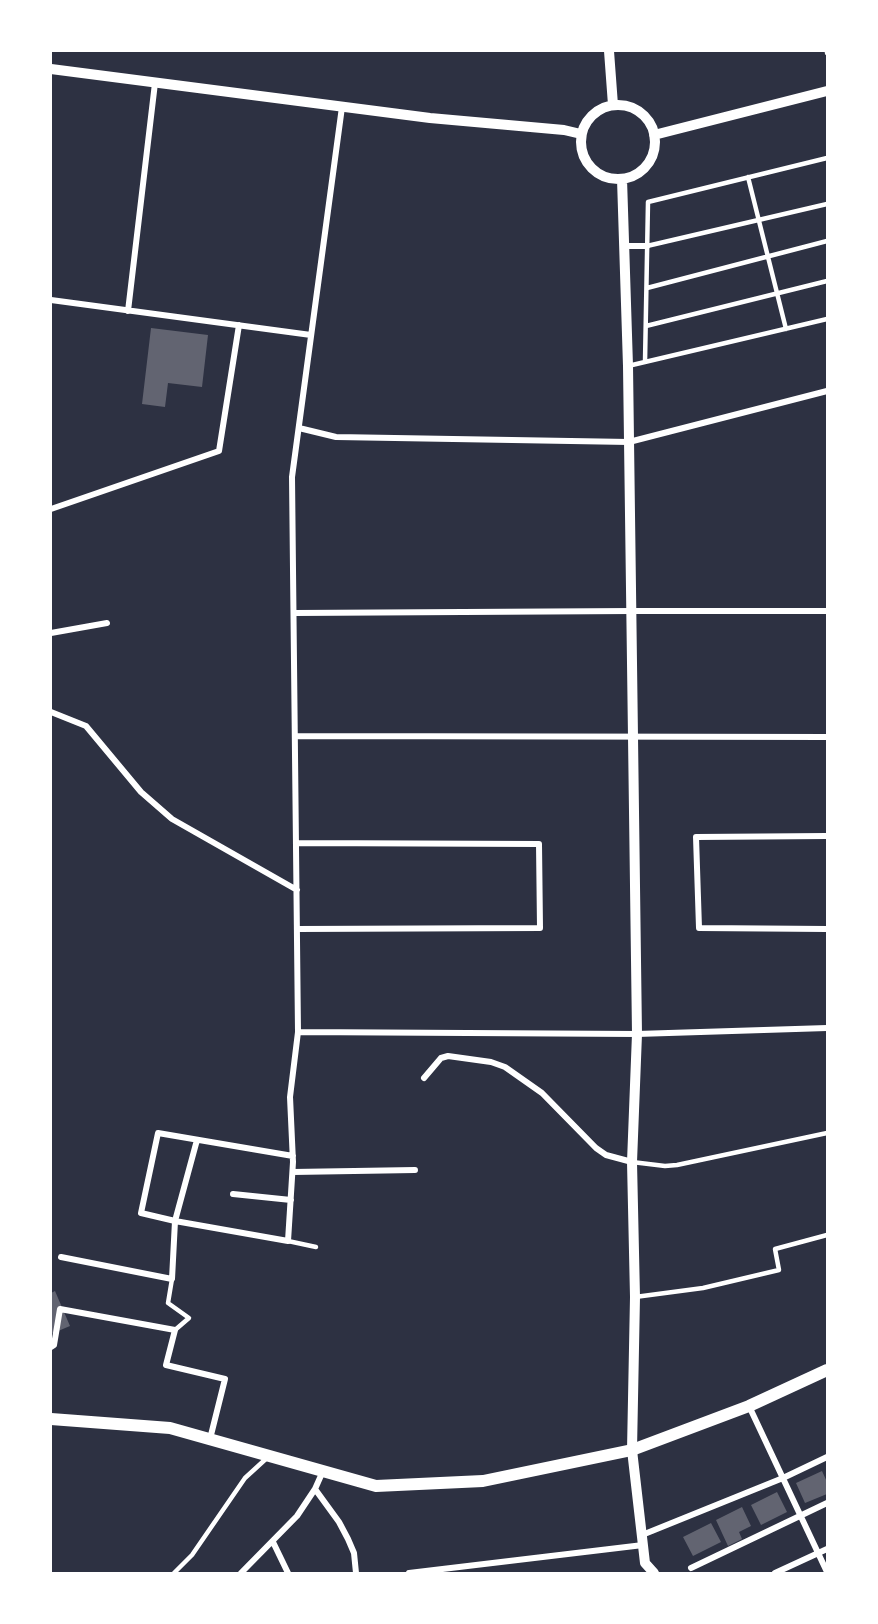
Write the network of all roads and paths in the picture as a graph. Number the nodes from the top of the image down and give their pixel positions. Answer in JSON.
{"nodes":[{"id":1,"x":609,"y":51,"type":"edge"},
{"id":2,"x":51,"y":69,"type":"edge"},
{"id":3,"x":155,"y":83,"type":"junction"},
{"id":4,"x":827,"y":91,"type":"edge"},
{"id":5,"x":613,"y":105,"type":"junction"},
{"id":6,"x":342,"y":107,"type":"junction"},
{"id":7,"x":581,"y":134,"type":"junction"},
{"id":8,"x":654,"y":135,"type":"junction"},
{"id":9,"x":827,"y":158,"type":"edge"},
{"id":10,"x":748,"y":177,"type":"junction"},
{"id":11,"x":622,"y":179,"type":"junction"},
{"id":12,"x":827,"y":204,"type":"edge"},
{"id":13,"x":758,"y":220,"type":"junction"},
{"id":14,"x":827,"y":241,"type":"edge"},
{"id":15,"x":625,"y":246,"type":"junction"},
{"id":16,"x":647,"y":246,"type":"junction"},
{"id":17,"x":768,"y":256,"type":"junction"},
{"id":18,"x":827,"y":281,"type":"edge"},
{"id":19,"x":646,"y":288,"type":"junction"},
{"id":20,"x":777,"y":293,"type":"junction"},
{"id":21,"x":51,"y":300,"type":"edge"},
{"id":22,"x":128,"y":310,"type":"junction"},
{"id":23,"x":827,"y":319,"type":"edge"},
{"id":24,"x":239,"y":325,"type":"junction"},
{"id":25,"x":646,"y":326,"type":"junction"},
{"id":26,"x":786,"y":329,"type":"junction"},
{"id":27,"x":311,"y":335,"type":"junction"},
{"id":28,"x":645,"y":362,"type":"junction"},
{"id":29,"x":628,"y":366,"type":"junction"},
{"id":30,"x":827,"y":391,"type":"edge"},
{"id":31,"x":299,"y":428,"type":"junction"},
{"id":32,"x":629,"y":442,"type":"junction"},
{"id":33,"x":51,"y":509,"type":"edge"},
{"id":34,"x":632,"y":610,"type":"junction"},
{"id":35,"x":827,"y":611,"type":"edge"},
{"id":36,"x":294,"y":613,"type":"junction"},
{"id":37,"x":107,"y":623,"type":"dead end"},
{"id":38,"x":51,"y":633,"type":"edge"},
{"id":39,"x":51,"y":712,"type":"edge"},
{"id":40,"x":295,"y":736,"type":"junction"},
{"id":41,"x":827,"y":737,"type":"edge"},
{"id":42,"x":633,"y":738,"type":"junction"},
{"id":43,"x":827,"y":836,"type":"edge"},
{"id":44,"x":296,"y":843,"type":"junction"},
{"id":45,"x":297,"y":890,"type":"junction"},
{"id":46,"x":297,"y":929,"type":"junction"},
{"id":47,"x":827,"y":929,"type":"edge"},
{"id":48,"x":827,"y":1028,"type":"edge"},
{"id":49,"x":298,"y":1032,"type":"junction"},
{"id":50,"x":637,"y":1034,"type":"junction"},
{"id":51,"x":424,"y":1078,"type":"dead end"},
{"id":52,"x":827,"y":1133,"type":"edge"},
{"id":53,"x":197,"y":1140,"type":"junction"},
{"id":54,"x":293,"y":1156,"type":"junction"},
{"id":55,"x":632,"y":1162,"type":"junction"},
{"id":56,"x":415,"y":1170,"type":"dead end"},
{"id":57,"x":293,"y":1172,"type":"junction"},
{"id":58,"x":233,"y":1194,"type":"dead end"},
{"id":59,"x":291,"y":1200,"type":"junction"},
{"id":60,"x":175,"y":1221,"type":"junction"},
{"id":61,"x":827,"y":1235,"type":"edge"},
{"id":62,"x":288,"y":1241,"type":"junction"},
{"id":63,"x":316,"y":1247,"type":"dead end"},
{"id":64,"x":61,"y":1257,"type":"dead end"},
{"id":65,"x":172,"y":1279,"type":"junction"},
{"id":66,"x":635,"y":1298,"type":"junction"},
{"id":67,"x":175,"y":1330,"type":"junction"},
{"id":68,"x":51,"y":1347,"type":"edge"},
{"id":69,"x":827,"y":1370,"type":"edge"},
{"id":70,"x":749,"y":1406,"type":"junction"},
{"id":71,"x":51,"y":1419,"type":"edge"},
{"id":72,"x":210,"y":1440,"type":"junction"},
{"id":73,"x":632,"y":1450,"type":"junction"},
{"id":74,"x":269,"y":1456,"type":"junction"},
{"id":75,"x":827,"y":1457,"type":"edge"},
{"id":76,"x":323,"y":1471,"type":"junction"},
{"id":77,"x":783,"y":1478,"type":"junction"},
{"id":78,"x":315,"y":1489,"type":"junction"},
{"id":79,"x":827,"y":1503,"type":"edge"},
{"id":80,"x":800,"y":1515,"type":"junction"},
{"id":81,"x":642,"y":1540,"type":"junction"},
{"id":82,"x":273,"y":1542,"type":"junction"},
{"id":83,"x":827,"y":1549,"type":"edge"},
{"id":84,"x":818,"y":1553,"type":"junction"},
{"id":85,"x":644,"y":1568,"type":"edge"},
{"id":86,"x":691,"y":1568,"type":"dead end"},
{"id":87,"x":827,"y":1572,"type":"edge"},
{"id":88,"x":174,"y":1573,"type":"edge"},
{"id":89,"x":241,"y":1573,"type":"edge"},
{"id":90,"x":288,"y":1573,"type":"edge"},
{"id":91,"x":356,"y":1573,"type":"edge"},
{"id":92,"x":409,"y":1573,"type":"edge"},
{"id":93,"x":654,"y":1573,"type":"edge"},
{"id":94,"x":775,"y":1573,"type":"edge"}],
"edges":[{"from":1,"to":5,"type":"street"},
{"from":2,"to":3,"type":"street"},
{"from":3,"to":6,"type":"street"},
{"from":3,"to":22,"type":"street"},
{"from":4,"to":8,"type":"street"},
{"from":5,"to":7,"type":"street"},
{"from":5,"to":8,"type":"street"},
{"from":6,"to":7,"type":"street"},
{"from":6,"to":27,"type":"street"},
{"from":7,"to":11,"type":"street"},
{"from":8,"to":11,"type":"street"},
{"from":9,"to":10,"type":"lane"},
{"from":10,"to":13,"type":"lane"},
{"from":10,"to":16,"type":"lane"},
{"from":11,"to":15,"type":"street"},
{"from":12,"to":13,"type":"lane"},
{"from":13,"to":16,"type":"lane"},
{"from":13,"to":17,"type":"lane"},
{"from":14,"to":17,"type":"lane"},
{"from":15,"to":16,"type":"street"},
{"from":15,"to":29,"type":"street"},
{"from":16,"to":19,"type":"lane"},
{"from":17,"to":19,"type":"lane"},
{"from":17,"to":20,"type":"lane"},
{"from":18,"to":20,"type":"lane"},
{"from":19,"to":25,"type":"lane"},
{"from":20,"to":25,"type":"lane"},
{"from":20,"to":26,"type":"lane"},
{"from":21,"to":22,"type":"street"},
{"from":22,"to":24,"type":"street"},
{"from":23,"to":26,"type":"lane"},
{"from":24,"to":27,"type":"street"},
{"from":24,"to":33,"type":"street"},
{"from":25,"to":28,"type":"lane"},
{"from":26,"to":28,"type":"lane"},
{"from":27,"to":31,"type":"street"},
{"from":28,"to":29,"type":"lane"},
{"from":29,"to":32,"type":"street"},
{"from":30,"to":32,"type":"street"},
{"from":31,"to":32,"type":"street"},
{"from":31,"to":36,"type":"street"},
{"from":32,"to":34,"type":"street"},
{"from":34,"to":35,"type":"street"},
{"from":34,"to":36,"type":"street"},
{"from":34,"to":42,"type":"street"},
{"from":36,"to":40,"type":"street"},
{"from":37,"to":38,"type":"street"},
{"from":39,"to":45,"type":"street"},
{"from":40,"to":42,"type":"street"},
{"from":40,"to":44,"type":"street"},
{"from":41,"to":42,"type":"street"},
{"from":42,"to":50,"type":"street"},
{"from":43,"to":47,"type":"street"},
{"from":44,"to":45,"type":"street"},
{"from":44,"to":46,"type":"street"},
{"from":45,"to":46,"type":"street"},
{"from":46,"to":49,"type":"street"},
{"from":48,"to":50,"type":"street"},
{"from":49,"to":50,"type":"street"},
{"from":49,"to":54,"type":"street"},
{"from":50,"to":55,"type":"street"},
{"from":51,"to":55,"type":"street"},
{"from":52,"to":55,"type":"lane"},
{"from":53,"to":54,"type":"street"},
{"from":53,"to":60,"type":"street"},
{"from":53,"to":60,"type":"street"},
{"from":54,"to":57,"type":"street"},
{"from":55,"to":66,"type":"street"},
{"from":56,"to":57,"type":"street"},
{"from":57,"to":59,"type":"street"},
{"from":58,"to":59,"type":"street"},
{"from":59,"to":62,"type":"street"},
{"from":60,"to":62,"type":"street"},
{"from":60,"to":65,"type":"street"},
{"from":61,"to":66,"type":"lane"},
{"from":62,"to":63,"type":"lane"},
{"from":64,"to":65,"type":"street"},
{"from":65,"to":67,"type":"lane"},
{"from":66,"to":73,"type":"street"},
{"from":67,"to":68,"type":"street"},
{"from":67,"to":72,"type":"street"},
{"from":69,"to":70,"type":"main road"},
{"from":70,"to":73,"type":"main road"},
{"from":70,"to":77,"type":"street"},
{"from":71,"to":72,"type":"main road"},
{"from":72,"to":74,"type":"main road"},
{"from":73,"to":76,"type":"main road"},
{"from":73,"to":81,"type":"street"},
{"from":74,"to":76,"type":"main road"},
{"from":74,"to":88,"type":"lane"},
{"from":75,"to":77,"type":"street"},
{"from":76,"to":78,"type":"street"},
{"from":77,"to":80,"type":"street"},
{"from":77,"to":81,"type":"street"},
{"from":78,"to":82,"type":"street"},
{"from":78,"to":91,"type":"street"},
{"from":79,"to":80,"type":"street"},
{"from":80,"to":84,"type":"street"},
{"from":80,"to":86,"type":"street"},
{"from":81,"to":85,"type":"street"},
{"from":81,"to":92,"type":"street"},
{"from":82,"to":89,"type":"street"},
{"from":82,"to":90,"type":"street"},
{"from":83,"to":84,"type":"street"},
{"from":84,"to":87,"type":"street"},
{"from":84,"to":94,"type":"street"},
{"from":85,"to":93,"type":"street"}]}
